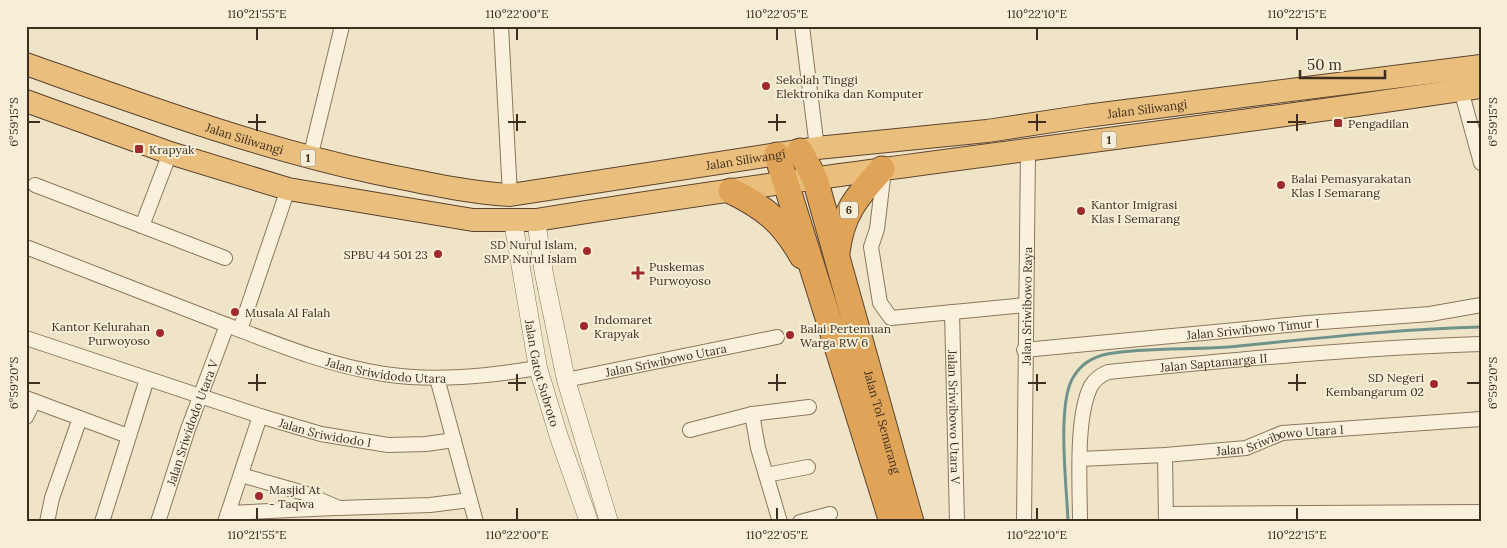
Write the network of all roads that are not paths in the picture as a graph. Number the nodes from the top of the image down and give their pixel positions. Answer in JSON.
{"nodes":[{"id":1,"x":342,"y":26,"type":"edge"},
{"id":2,"x":502,"y":26,"type":"edge"},
{"id":3,"x":802,"y":26,"type":"edge"},
{"id":4,"x":26,"y":64,"type":"edge"},
{"id":5,"x":1481,"y":66,"type":"edge"},
{"id":6,"x":1471,"y":89,"type":"edge"},
{"id":7,"x":26,"y":101,"type":"edge"},
{"id":8,"x":1469,"y":116,"type":"junction"},
{"id":9,"x":1481,"y":136,"type":"edge"},
{"id":10,"x":1028,"y":150,"type":"junction"},
{"id":11,"x":798,"y":151,"type":"junction"},
{"id":12,"x":170,"y":153,"type":"junction"},
{"id":13,"x":310,"y":158,"type":"junction"},
{"id":14,"x":1481,"y":163,"type":"edge"},
{"id":15,"x":883,"y":169,"type":"junction"},
{"id":16,"x":815,"y":179,"type":"junction"},
{"id":17,"x":786,"y":183,"type":"junction"},
{"id":18,"x":35,"y":185,"type":"dead end"},
{"id":19,"x":288,"y":189,"type":"junction"},
{"id":20,"x":731,"y":191,"type":"junction"},
{"id":21,"x":533,"y":192,"type":"junction"},
{"id":22,"x":510,"y":195,"type":"junction"},
{"id":23,"x":536,"y":220,"type":"junction"},
{"id":24,"x":513,"y":221,"type":"junction"},
{"id":25,"x":142,"y":226,"type":"junction"},
{"id":26,"x":26,"y":247,"type":"edge"},
{"id":27,"x":225,"y":258,"type":"dead end"},
{"id":28,"x":837,"y":260,"type":"junction"},
{"id":29,"x":820,"y":288,"type":"junction"},
{"id":30,"x":1025,"y":305,"type":"junction"},
{"id":31,"x":1481,"y":305,"type":"edge"},
{"id":32,"x":952,"y":312,"type":"junction"},
{"id":33,"x":234,"y":328,"type":"junction"},
{"id":34,"x":26,"y":338,"type":"edge"},
{"id":35,"x":772,"y":338,"type":"dead end"},
{"id":36,"x":1481,"y":344,"type":"edge"},
{"id":37,"x":1024,"y":350,"type":"junction"},
{"id":38,"x":538,"y":368,"type":"junction"},
{"id":39,"x":437,"y":378,"type":"junction"},
{"id":40,"x":147,"y":379,"type":"junction"},
{"id":41,"x":566,"y":380,"type":"junction"},
{"id":42,"x":200,"y":396,"type":"junction"},
{"id":43,"x":30,"y":400,"type":"edge"},
{"id":44,"x":809,"y":407,"type":"dead end"},
{"id":45,"x":752,"y":414,"type":"junction"},
{"id":46,"x":260,"y":416,"type":"junction"},
{"id":47,"x":26,"y":417,"type":"edge"},
{"id":48,"x":80,"y":418,"type":"junction"},
{"id":49,"x":1481,"y":418,"type":"edge"},
{"id":50,"x":690,"y":430,"type":"dead end"},
{"id":51,"x":128,"y":436,"type":"junction"},
{"id":52,"x":454,"y":440,"type":"junction"},
{"id":53,"x":1165,"y":455,"type":"junction"},
{"id":54,"x":1080,"y":459,"type":"junction"},
{"id":55,"x":808,"y":467,"type":"dead end"},
{"id":56,"x":241,"y":475,"type":"junction"},
{"id":57,"x":766,"y":475,"type":"junction"},
{"id":58,"x":470,"y":500,"type":"junction"},
{"id":59,"x":339,"y":508,"type":"junction"},
{"id":60,"x":1481,"y":512,"type":"edge"},
{"id":61,"x":830,"y":514,"type":"dead end"},
{"id":62,"x":227,"y":517,"type":"edge"},
{"id":63,"x":1166,"y":518,"type":"edge"},
{"id":64,"x":47,"y":522,"type":"edge"},
{"id":65,"x":102,"y":522,"type":"edge"},
{"id":66,"x":158,"y":522,"type":"edge"},
{"id":67,"x":476,"y":522,"type":"edge"},
{"id":68,"x":589,"y":522,"type":"edge"},
{"id":69,"x":609,"y":522,"type":"edge"},
{"id":70,"x":780,"y":522,"type":"edge"},
{"id":71,"x":800,"y":522,"type":"edge"},
{"id":72,"x":892,"y":522,"type":"edge"},
{"id":73,"x":911,"y":522,"type":"edge"},
{"id":74,"x":957,"y":522,"type":"edge"},
{"id":75,"x":1024,"y":522,"type":"edge"},
{"id":76,"x":1080,"y":522,"type":"edge"}],
"edges":[{"from":1,"to":13,"type":"street"},
{"from":2,"to":22,"type":"street"},
{"from":3,"to":11,"type":"street"},
{"from":4,"to":13,"type":"highway","name":"Jalan Siliwangi","number":"1"},
{"from":5,"to":11,"type":"highway","name":"Jalan Siliwangi","number":"1"},
{"from":6,"to":8,"type":"street"},
{"from":6,"to":10,"type":"highway","name":"Jalan Siliwangi","number":"1"},
{"from":7,"to":12,"type":"highway","name":"Jalan Siliwangi","number":"1"},
{"from":8,"to":9,"type":"street"},
{"from":8,"to":14,"type":"street"},
{"from":10,"to":15,"type":"highway","name":"Jalan Siliwangi","number":"1"},
{"from":10,"to":30,"type":"street","name":"Jalan Sriwibowo Raya"},
{"from":11,"to":16,"type":"highway","name":"Jalan Tol Semarang","number":"6"},
{"from":11,"to":17,"type":"highway","name":"Jalan Tol Semarang"},
{"from":11,"to":21,"type":"highway","name":"Jalan Siliwangi","number":"1"},
{"from":12,"to":19,"type":"highway","name":"Jalan Siliwangi","number":"1"},
{"from":12,"to":25,"type":"street"},
{"from":13,"to":22,"type":"highway","name":"Jalan Siliwangi","number":"1"},
{"from":15,"to":16,"type":"highway","name":"Jalan Siliwangi","number":"1"},
{"from":15,"to":28,"type":"highway","number":"6"},
{"from":15,"to":32,"type":"street"},
{"from":16,"to":17,"type":"highway","name":"Jalan Siliwangi","number":"1"},
{"from":16,"to":28,"type":"highway","name":"Jalan Tol Semarang","number":"6"},
{"from":17,"to":20,"type":"highway","name":"Jalan Siliwangi","number":"1"},
{"from":17,"to":29,"type":"highway","name":"Jalan Tol Semarang"},
{"from":18,"to":25,"type":"street"},
{"from":19,"to":24,"type":"highway","name":"Jalan Siliwangi","number":"1"},
{"from":19,"to":33,"type":"street"},
{"from":20,"to":23,"type":"highway","name":"Jalan Siliwangi","number":"1"},
{"from":20,"to":29,"type":"highway"},
{"from":21,"to":22,"type":"highway","name":"Jalan Siliwangi","number":"1"},
{"from":21,"to":23,"type":"highway"},
{"from":22,"to":24,"type":"highway"},
{"from":23,"to":24,"type":"highway","name":"Jalan Siliwangi","number":"1"},
{"from":23,"to":41,"type":"street","name":"Jalan Gatot Subroto"},
{"from":24,"to":38,"type":"street","name":"Jalan Gatot Subroto"},
{"from":25,"to":27,"type":"street"},
{"from":26,"to":33,"type":"street","name":"Jalan Sriwidodo Utara"},
{"from":28,"to":73,"type":"highway","name":"Jalan Tol Semarang","number":"6"},
{"from":29,"to":72,"type":"highway","name":"Jalan Tol Semarang"},
{"from":30,"to":32,"type":"street"},
{"from":30,"to":37,"type":"street","name":"Jalan Sriwibowo Raya"},
{"from":31,"to":37,"type":"street","name":"Jalan Sriwibowo Timur I"},
{"from":32,"to":74,"type":"street","name":"Jalan Sriwibowo Utara V"},
{"from":33,"to":39,"type":"street","name":"Jalan Sriwidodo Utara"},
{"from":33,"to":42,"type":"street","name":"Jalan Sriwidodo Utara V"},
{"from":34,"to":40,"type":"street","name":"Jalan Sriwidodo I"},
{"from":35,"to":41,"type":"street","name":"Jalan Sriwibowo Utara"},
{"from":36,"to":54,"type":"street","name":"Jalan Saptamarga II"},
{"from":37,"to":75,"type":"street","name":"Jalan Sriwibowo Raya"},
{"from":38,"to":39,"type":"street","name":"Jalan Sriwidodo Utara"},
{"from":38,"to":68,"type":"street","name":"Jalan Gatot Subroto"},
{"from":39,"to":52,"type":"street"},
{"from":40,"to":42,"type":"street","name":"Jalan Sriwidodo I"},
{"from":40,"to":51,"type":"street"},
{"from":41,"to":69,"type":"street","name":"Jalan Gatot Subroto"},
{"from":42,"to":46,"type":"street","name":"Jalan Sriwidodo I"},
{"from":42,"to":66,"type":"street","name":"Jalan Sriwidodo Utara V"},
{"from":43,"to":47,"type":"street"},
{"from":43,"to":48,"type":"street"},
{"from":44,"to":45,"type":"street"},
{"from":45,"to":50,"type":"street"},
{"from":45,"to":57,"type":"street"},
{"from":46,"to":52,"type":"street","name":"Jalan Sriwidodo I"},
{"from":46,"to":56,"type":"street"},
{"from":48,"to":51,"type":"street"},
{"from":48,"to":64,"type":"street"},
{"from":49,"to":53,"type":"street","name":"Jalan Sriwibowo Utara I"},
{"from":51,"to":65,"type":"street"},
{"from":52,"to":58,"type":"street"},
{"from":53,"to":54,"type":"street","name":"Jalan Sriwibowo Utara I"},
{"from":53,"to":63,"type":"street"},
{"from":54,"to":76,"type":"street","name":"Jalan Saptamarga II"},
{"from":55,"to":57,"type":"street"},
{"from":56,"to":59,"type":"street"},
{"from":56,"to":62,"type":"street"},
{"from":57,"to":70,"type":"street"},
{"from":58,"to":59,"type":"street"},
{"from":58,"to":67,"type":"street"},
{"from":59,"to":62,"type":"street"},
{"from":60,"to":63,"type":"street"},
{"from":61,"to":71,"type":"street"}]}
